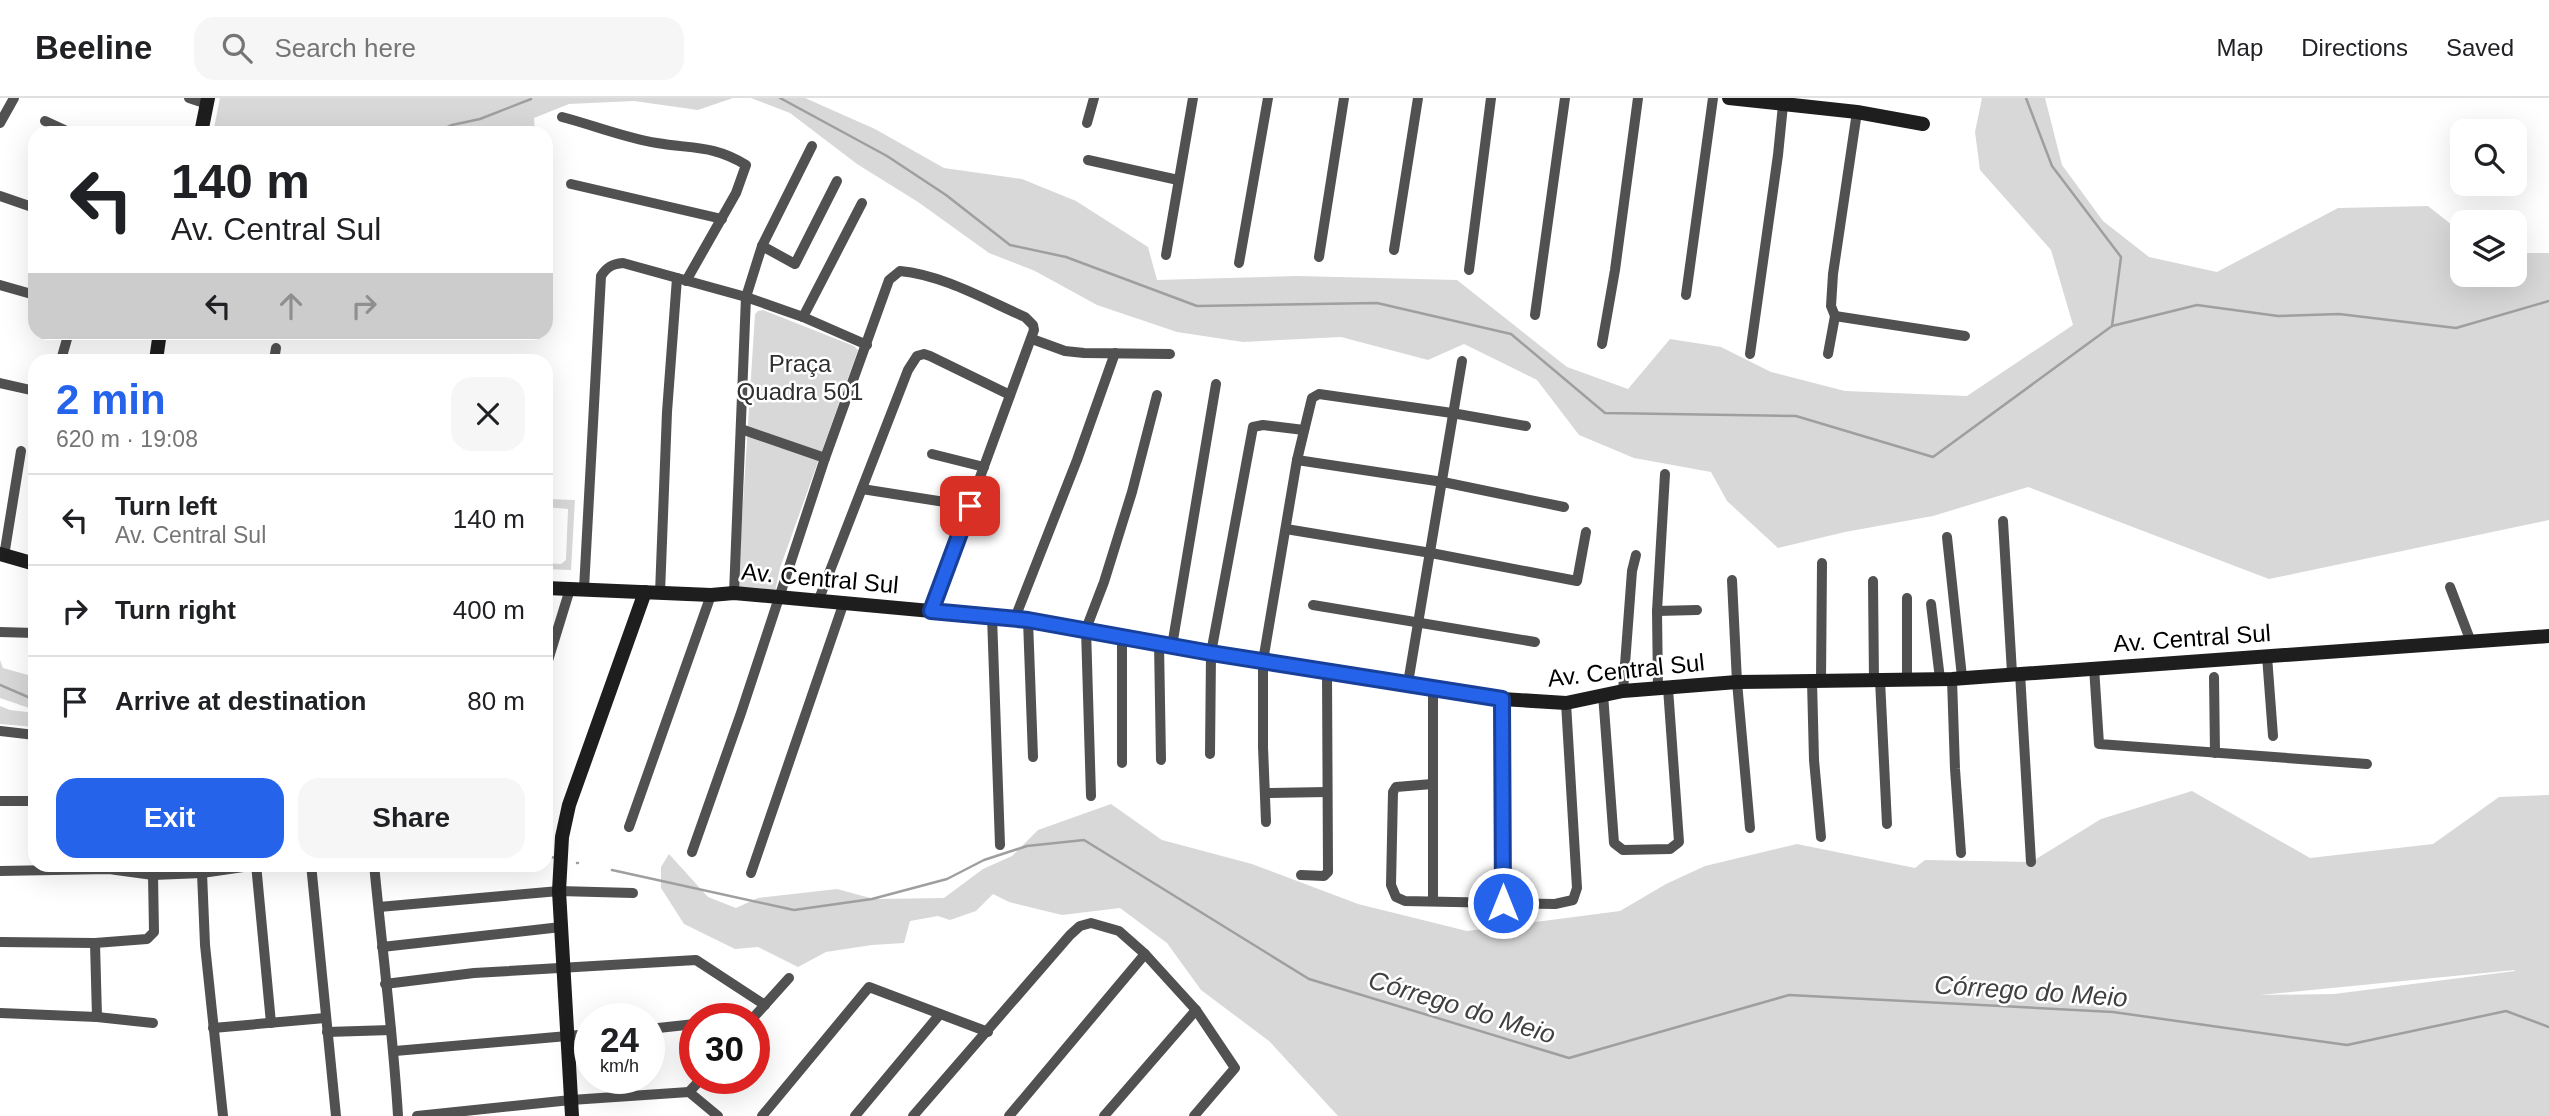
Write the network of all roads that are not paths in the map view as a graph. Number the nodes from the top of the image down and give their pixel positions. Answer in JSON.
{"nodes":[{"id":1,"x":14,"y":98,"type":"edge"},
{"id":2,"x":189,"y":98,"type":"edge"},
{"id":3,"x":1094,"y":98,"type":"edge"},
{"id":4,"x":1193,"y":98,"type":"edge"},
{"id":5,"x":1268,"y":98,"type":"edge"},
{"id":6,"x":1344,"y":98,"type":"edge"},
{"id":7,"x":1418,"y":98,"type":"edge"},
{"id":8,"x":1490,"y":98,"type":"edge"},
{"id":9,"x":1565,"y":98,"type":"edge"},
{"id":10,"x":1638,"y":98,"type":"edge"},
{"id":11,"x":1713,"y":98,"type":"edge"},
{"id":12,"x":1729,"y":98,"type":"edge"},
{"id":13,"x":1767,"y":100,"type":"edge"},
{"id":14,"x":208,"y":101,"type":"edge"},
{"id":15,"x":1840,"y":104,"type":"edge"},
{"id":16,"x":1783,"y":105,"type":"junction"},
{"id":17,"x":1857,"y":112,"type":"junction"},
{"id":18,"x":562,"y":117,"type":"dead end"},
{"id":19,"x":45,"y":121,"type":"dead end"},
{"id":20,"x":0,"y":122,"type":"edge"},
{"id":21,"x":1087,"y":123,"type":"dead end"},
{"id":22,"x":1923,"y":124,"type":"dead end"},
{"id":23,"x":56,"y":126,"type":"edge"},
{"id":24,"x":203,"y":126,"type":"edge"},
{"id":25,"x":812,"y":146,"type":"dead end"},
{"id":26,"x":1088,"y":160,"type":"dead end"},
{"id":27,"x":1178,"y":180,"type":"junction"},
{"id":28,"x":836,"y":181,"type":"dead end"},
{"id":29,"x":571,"y":184,"type":"dead end"},
{"id":30,"x":0,"y":196,"type":"edge"},
{"id":31,"x":862,"y":203,"type":"dead end"},
{"id":32,"x":28,"y":206,"type":"edge"},
{"id":33,"x":722,"y":219,"type":"junction"},
{"id":34,"x":762,"y":246,"type":"junction"},
{"id":35,"x":1394,"y":250,"type":"dead end"},
{"id":36,"x":1166,"y":255,"type":"dead end"},
{"id":37,"x":1319,"y":257,"type":"dead end"},
{"id":38,"x":1239,"y":263,"type":"dead end"},
{"id":39,"x":1469,"y":270,"type":"dead end"},
{"id":40,"x":681,"y":279,"type":"junction"},
{"id":41,"x":0,"y":285,"type":"edge"},
{"id":42,"x":28,"y":293,"type":"edge"},
{"id":43,"x":1686,"y":295,"type":"dead end"},
{"id":44,"x":746,"y":297,"type":"junction"},
{"id":45,"x":1535,"y":315,"type":"dead end"},
{"id":46,"x":1835,"y":316,"type":"junction"},
{"id":47,"x":803,"y":317,"type":"junction"},
{"id":48,"x":1965,"y":336,"type":"dead end"},
{"id":49,"x":1032,"y":339,"type":"junction"},
{"id":50,"x":1602,"y":344,"type":"dead end"},
{"id":51,"x":867,"y":345,"type":"junction"},
{"id":52,"x":276,"y":348,"type":"dead end"},
{"id":53,"x":275,"y":354,"type":"edge"},
{"id":54,"x":1115,"y":354,"type":"junction"},
{"id":55,"x":1170,"y":354,"type":"dead end"},
{"id":56,"x":1750,"y":354,"type":"dead end"},
{"id":57,"x":1828,"y":354,"type":"dead end"},
{"id":58,"x":1462,"y":361,"type":"dead end"},
{"id":59,"x":0,"y":383,"type":"edge"},
{"id":60,"x":1216,"y":384,"type":"dead end"},
{"id":61,"x":28,"y":389,"type":"edge"},
{"id":62,"x":1157,"y":395,"type":"dead end"},
{"id":63,"x":1010,"y":396,"type":"junction"},
{"id":64,"x":1452,"y":413,"type":"junction"},
{"id":65,"x":1525,"y":426,"type":"dead end"},
{"id":66,"x":741,"y":429,"type":"junction"},
{"id":67,"x":1304,"y":430,"type":"junction"},
{"id":68,"x":21,"y":451,"type":"dead end"},
{"id":69,"x":932,"y":454,"type":"dead end"},
{"id":70,"x":825,"y":458,"type":"junction"},
{"id":71,"x":1297,"y":460,"type":"junction"},
{"id":72,"x":984,"y":467,"type":"junction"},
{"id":73,"x":1665,"y":474,"type":"dead end"},
{"id":74,"x":1443,"y":482,"type":"junction"},
{"id":75,"x":862,"y":489,"type":"junction"},
{"id":76,"x":970,"y":506,"type":"junction"},
{"id":77,"x":1564,"y":507,"type":"dead end"},
{"id":78,"x":2003,"y":521,"type":"dead end"},
{"id":79,"x":1286,"y":529,"type":"junction"},
{"id":80,"x":1586,"y":532,"type":"dead end"},
{"id":81,"x":1947,"y":537,"type":"dead end"},
{"id":82,"x":1431,"y":553,"type":"junction"},
{"id":83,"x":2,"y":555,"type":"edge"},
{"id":84,"x":1636,"y":555,"type":"dead end"},
{"id":85,"x":28,"y":562,"type":"edge"},
{"id":86,"x":1822,"y":563,"type":"dead end"},
{"id":87,"x":1732,"y":580,"type":"dead end"},
{"id":88,"x":1873,"y":581,"type":"dead end"},
{"id":89,"x":2450,"y":587,"type":"dead end"},
{"id":90,"x":553,"y":588,"type":"edge"},
{"id":91,"x":577,"y":589,"type":"junction"},
{"id":92,"x":652,"y":592,"type":"junction"},
{"id":93,"x":734,"y":593,"type":"junction"},
{"id":94,"x":712,"y":595,"type":"junction"},
{"id":95,"x":778,"y":598,"type":"junction"},
{"id":96,"x":1907,"y":598,"type":"dead end"},
{"id":97,"x":819,"y":599,"type":"junction"},
{"id":98,"x":844,"y":602,"type":"junction"},
{"id":99,"x":1931,"y":604,"type":"dead end"},
{"id":100,"x":1313,"y":605,"type":"dead end"},
{"id":101,"x":1697,"y":610,"type":"dead end"},
{"id":102,"x":931,"y":611,"type":"junction"},
{"id":103,"x":1657,"y":611,"type":"junction"},
{"id":104,"x":992,"y":616,"type":"junction"},
{"id":105,"x":1022,"y":619,"type":"junction"},
{"id":106,"x":1418,"y":623,"type":"junction"},
{"id":107,"x":1086,"y":629,"type":"junction"},
{"id":108,"x":0,"y":632,"type":"edge"},
{"id":109,"x":28,"y":633,"type":"edge"},
{"id":110,"x":2549,"y":636,"type":"edge"},
{"id":111,"x":1122,"y":637,"type":"junction"},
{"id":112,"x":1535,"y":642,"type":"dead end"},
{"id":113,"x":2470,"y":642,"type":"junction"},
{"id":114,"x":1166,"y":644,"type":"junction"},
{"id":115,"x":553,"y":649,"type":"edge"},
{"id":116,"x":1211,"y":653,"type":"junction"},
{"id":117,"x":2267,"y":656,"type":"junction"},
{"id":118,"x":1264,"y":661,"type":"junction"},
{"id":119,"x":2094,"y":667,"type":"junction"},
{"id":120,"x":1328,"y":672,"type":"junction"},
{"id":121,"x":2016,"y":673,"type":"junction"},
{"id":122,"x":2214,"y":677,"type":"dead end"},
{"id":123,"x":1952,"y":678,"type":"junction"},
{"id":124,"x":1877,"y":680,"type":"junction"},
{"id":125,"x":1816,"y":681,"type":"junction"},
{"id":126,"x":1907,"y":681,"type":"junction"},
{"id":127,"x":1737,"y":682,"type":"junction"},
{"id":128,"x":1408,"y":683,"type":"junction"},
{"id":129,"x":1663,"y":688,"type":"junction"},
{"id":130,"x":1433,"y":689,"type":"junction"},
{"id":131,"x":1623,"y":691,"type":"junction"},
{"id":132,"x":1602,"y":694,"type":"junction"},
{"id":133,"x":1502,"y":699,"type":"junction"},
{"id":134,"x":1566,"y":703,"type":"junction"},
{"id":135,"x":0,"y":731,"type":"edge"},
{"id":136,"x":28,"y":734,"type":"edge"},
{"id":137,"x":2273,"y":736,"type":"dead end"},
{"id":138,"x":2216,"y":753,"type":"junction"},
{"id":139,"x":1210,"y":754,"type":"dead end"},
{"id":140,"x":1033,"y":757,"type":"dead end"},
{"id":141,"x":1161,"y":760,"type":"dead end"},
{"id":142,"x":1122,"y":763,"type":"dead end"},
{"id":143,"x":2367,"y":764,"type":"dead end"},
{"id":144,"x":1432,"y":784,"type":"junction"},
{"id":145,"x":1327,"y":792,"type":"junction"},
{"id":146,"x":1265,"y":793,"type":"junction"},
{"id":147,"x":1091,"y":796,"type":"dead end"},
{"id":148,"x":0,"y":801,"type":"edge"},
{"id":149,"x":28,"y":801,"type":"edge"},
{"id":150,"x":1266,"y":822,"type":"dead end"},
{"id":151,"x":1887,"y":824,"type":"dead end"},
{"id":152,"x":629,"y":827,"type":"dead end"},
{"id":153,"x":1750,"y":828,"type":"dead end"},
{"id":154,"x":1821,"y":837,"type":"dead end"},
{"id":155,"x":1000,"y":845,"type":"dead end"},
{"id":156,"x":692,"y":852,"type":"dead end"},
{"id":157,"x":1961,"y":853,"type":"dead end"},
{"id":158,"x":2031,"y":862,"type":"dead end"},
{"id":159,"x":28,"y":870,"type":"edge"},
{"id":160,"x":0,"y":871,"type":"edge"},
{"id":161,"x":135,"y":872,"type":"edge"},
{"id":162,"x":209,"y":872,"type":"edge"},
{"id":163,"x":260,"y":872,"type":"edge"},
{"id":164,"x":312,"y":872,"type":"edge"},
{"id":165,"x":375,"y":872,"type":"edge"},
{"id":166,"x":202,"y":873,"type":"junction"},
{"id":167,"x":751,"y":873,"type":"dead end"},
{"id":168,"x":153,"y":874,"type":"junction"},
{"id":169,"x":1301,"y":875,"type":"dead end"},
{"id":170,"x":559,"y":891,"type":"junction"},
{"id":171,"x":633,"y":893,"type":"dead end"},
{"id":172,"x":1433,"y":900,"type":"junction"},
{"id":173,"x":1503,"y":903,"type":"junction"},
{"id":174,"x":379,"y":907,"type":"junction"},
{"id":175,"x":561,"y":927,"type":"junction"},
{"id":176,"x":0,"y":942,"type":"edge"},
{"id":177,"x":95,"y":943,"type":"junction"},
{"id":178,"x":382,"y":947,"type":"junction"},
{"id":179,"x":1145,"y":954,"type":"junction"},
{"id":180,"x":564,"y":968,"type":"junction"},
{"id":181,"x":789,"y":978,"type":"dead end"},
{"id":182,"x":385,"y":984,"type":"junction"},
{"id":183,"x":762,"y":1003,"type":"edge"},
{"id":184,"x":767,"y":1003,"type":"edge"},
{"id":185,"x":1196,"y":1010,"type":"junction"},
{"id":186,"x":0,"y":1013,"type":"edge"},
{"id":187,"x":940,"y":1014,"type":"junction"},
{"id":188,"x":97,"y":1017,"type":"junction"},
{"id":189,"x":325,"y":1018,"type":"junction"},
{"id":190,"x":153,"y":1023,"type":"dead end"},
{"id":191,"x":271,"y":1023,"type":"junction"},
{"id":192,"x":213,"y":1028,"type":"junction"},
{"id":193,"x":391,"y":1030,"type":"junction"},
{"id":194,"x":327,"y":1032,"type":"junction"},
{"id":195,"x":988,"y":1032,"type":"junction"},
{"id":196,"x":574,"y":1036,"type":"edge"},
{"id":197,"x":567,"y":1037,"type":"junction"},
{"id":198,"x":394,"y":1051,"type":"junction"},
{"id":199,"x":679,"y":1093,"type":"edge"},
{"id":200,"x":692,"y":1094,"type":"edge"},
{"id":201,"x":571,"y":1100,"type":"junction"},
{"id":202,"x":223,"y":1116,"type":"edge"},
{"id":203,"x":336,"y":1116,"type":"edge"},
{"id":204,"x":398,"y":1116,"type":"edge"},
{"id":205,"x":417,"y":1116,"type":"edge"},
{"id":206,"x":572,"y":1116,"type":"edge"},
{"id":207,"x":718,"y":1116,"type":"edge"},
{"id":208,"x":762,"y":1116,"type":"edge"},
{"id":209,"x":855,"y":1116,"type":"edge"},
{"id":210,"x":914,"y":1116,"type":"edge"},
{"id":211,"x":1009,"y":1116,"type":"edge"},
{"id":212,"x":1104,"y":1116,"type":"edge"},
{"id":213,"x":1194,"y":1116,"type":"edge"}],
"edges":[{"from":1,"to":20,"type":"street"},
{"from":2,"to":14,"type":"street"},
{"from":3,"to":21,"type":"street"},
{"from":4,"to":27,"type":"street"},
{"from":5,"to":38,"type":"street"},
{"from":6,"to":37,"type":"street"},
{"from":7,"to":35,"type":"street"},
{"from":8,"to":39,"type":"street"},
{"from":9,"to":45,"type":"street"},
{"from":10,"to":50,"type":"street"},
{"from":11,"to":43,"type":"street"},
{"from":12,"to":13,"type":"street"},
{"from":13,"to":16,"type":"street"},
{"from":14,"to":24,"type":"street"},
{"from":15,"to":16,"type":"street"},
{"from":15,"to":17,"type":"street"},
{"from":16,"to":56,"type":"street"},
{"from":17,"to":22,"type":"street"},
{"from":17,"to":46,"type":"street"},
{"from":18,"to":33,"type":"street"},
{"from":19,"to":23,"type":"street"},
{"from":25,"to":34,"type":"street"},
{"from":26,"to":27,"type":"street"},
{"from":27,"to":36,"type":"street"},
{"from":28,"to":34,"type":"street"},
{"from":29,"to":33,"type":"street"},
{"from":30,"to":32,"type":"street"},
{"from":31,"to":47,"type":"street"},
{"from":33,"to":40,"type":"street"},
{"from":34,"to":44,"type":"street"},
{"from":40,"to":44,"type":"street"},
{"from":40,"to":91,"type":"street"},
{"from":40,"to":92,"type":"street"},
{"from":41,"to":42,"type":"street"},
{"from":44,"to":47,"type":"street"},
{"from":44,"to":66,"type":"street"},
{"from":46,"to":48,"type":"street"},
{"from":46,"to":57,"type":"street"},
{"from":47,"to":51,"type":"street"},
{"from":49,"to":51,"type":"street"},
{"from":49,"to":54,"type":"street"},
{"from":49,"to":63,"type":"street"},
{"from":51,"to":70,"type":"street"},
{"from":52,"to":53,"type":"street"},
{"from":54,"to":55,"type":"street"},
{"from":54,"to":105,"type":"street"},
{"from":58,"to":64,"type":"street"},
{"from":59,"to":61,"type":"street"},
{"from":60,"to":114,"type":"street"},
{"from":62,"to":107,"type":"street"},
{"from":63,"to":72,"type":"street"},
{"from":63,"to":75,"type":"street"},
{"from":64,"to":65,"type":"street"},
{"from":64,"to":67,"type":"street"},
{"from":64,"to":74,"type":"street"},
{"from":66,"to":70,"type":"street"},
{"from":66,"to":93,"type":"street"},
{"from":67,"to":71,"type":"street"},
{"from":67,"to":116,"type":"street"},
{"from":68,"to":83,"type":"street"},
{"from":69,"to":72,"type":"street"},
{"from":70,"to":95,"type":"street"},
{"from":71,"to":74,"type":"street"},
{"from":71,"to":79,"type":"street"},
{"from":72,"to":76,"type":"street"},
{"from":73,"to":103,"type":"street"},
{"from":74,"to":77,"type":"street"},
{"from":74,"to":82,"type":"street"},
{"from":75,"to":76,"type":"street"},
{"from":75,"to":97,"type":"street"},
{"from":76,"to":102,"type":"street"},
{"from":78,"to":121,"type":"street"},
{"from":79,"to":82,"type":"street"},
{"from":79,"to":118,"type":"street"},
{"from":80,"to":82,"type":"street"},
{"from":81,"to":123,"type":"street"},
{"from":82,"to":106,"type":"street"},
{"from":83,"to":85,"type":"street"},
{"from":84,"to":131,"type":"street"},
{"from":86,"to":125,"type":"street"},
{"from":87,"to":127,"type":"street"},
{"from":88,"to":124,"type":"street"},
{"from":89,"to":113,"type":"street"},
{"from":90,"to":91,"type":"street","name":"Av. Central Sul"},
{"from":91,"to":92,"type":"street","name":"Av. Central Sul"},
{"from":91,"to":115,"type":"street"},
{"from":92,"to":94,"type":"street","name":"Av. Central Sul"},
{"from":92,"to":170,"type":"street"},
{"from":93,"to":94,"type":"street","name":"Av. Central Sul"},
{"from":93,"to":95,"type":"street","name":"Av. Central Sul"},
{"from":94,"to":152,"type":"street"},
{"from":95,"to":97,"type":"street","name":"Av. Central Sul"},
{"from":95,"to":156,"type":"street"},
{"from":96,"to":126,"type":"street"},
{"from":97,"to":98,"type":"street","name":"Av. Central Sul"},
{"from":98,"to":102,"type":"street","name":"Av. Central Sul"},
{"from":98,"to":167,"type":"street"},
{"from":99,"to":123,"type":"street"},
{"from":100,"to":106,"type":"street"},
{"from":101,"to":103,"type":"street"},
{"from":102,"to":104,"type":"street","name":"Av. Central Sul"},
{"from":103,"to":129,"type":"street"},
{"from":104,"to":105,"type":"street","name":"Av. Central Sul"},
{"from":104,"to":155,"type":"street"},
{"from":105,"to":107,"type":"street","name":"Av. Central Sul"},
{"from":105,"to":140,"type":"street"},
{"from":106,"to":112,"type":"street"},
{"from":106,"to":128,"type":"street"},
{"from":107,"to":111,"type":"street","name":"Av. Central Sul"},
{"from":107,"to":147,"type":"street"},
{"from":108,"to":109,"type":"street"},
{"from":110,"to":113,"type":"street","name":"Av. Central Sul"},
{"from":111,"to":114,"type":"street","name":"Av. Central Sul"},
{"from":111,"to":142,"type":"street"},
{"from":113,"to":117,"type":"street","name":"Av. Central Sul"},
{"from":114,"to":116,"type":"street","name":"Av. Central Sul"},
{"from":114,"to":141,"type":"street"},
{"from":116,"to":118,"type":"street","name":"Av. Central Sul"},
{"from":116,"to":139,"type":"street"},
{"from":117,"to":119,"type":"street","name":"Av. Central Sul"},
{"from":117,"to":137,"type":"street"},
{"from":118,"to":120,"type":"street","name":"Av. Central Sul"},
{"from":118,"to":146,"type":"street"},
{"from":119,"to":121,"type":"street","name":"Av. Central Sul"},
{"from":119,"to":138,"type":"street"},
{"from":120,"to":128,"type":"street","name":"Av. Central Sul"},
{"from":120,"to":145,"type":"street"},
{"from":121,"to":123,"type":"street","name":"Av. Central Sul"},
{"from":121,"to":158,"type":"street"},
{"from":122,"to":138,"type":"street"},
{"from":123,"to":126,"type":"street","name":"Av. Central Sul"},
{"from":123,"to":157,"type":"street"},
{"from":124,"to":125,"type":"street","name":"Av. Central Sul"},
{"from":124,"to":126,"type":"street","name":"Av. Central Sul"},
{"from":124,"to":151,"type":"street"},
{"from":125,"to":127,"type":"street","name":"Av. Central Sul"},
{"from":125,"to":154,"type":"street"},
{"from":127,"to":129,"type":"street","name":"Av. Central Sul"},
{"from":127,"to":153,"type":"street"},
{"from":128,"to":130,"type":"street","name":"Av. Central Sul"},
{"from":129,"to":131,"type":"street","name":"Av. Central Sul"},
{"from":129,"to":132,"type":"street"},
{"from":130,"to":133,"type":"street","name":"Av. Central Sul"},
{"from":130,"to":144,"type":"street"},
{"from":131,"to":132,"type":"street","name":"Av. Central Sul"},
{"from":132,"to":134,"type":"street","name":"Av. Central Sul"},
{"from":133,"to":134,"type":"street","name":"Av. Central Sul"},
{"from":133,"to":173,"type":"street"},
{"from":134,"to":173,"type":"street"},
{"from":135,"to":136,"type":"street"},
{"from":138,"to":143,"type":"street"},
{"from":144,"to":172,"type":"street"},
{"from":144,"to":172,"type":"street"},
{"from":145,"to":146,"type":"street"},
{"from":145,"to":169,"type":"street"},
{"from":146,"to":150,"type":"street"},
{"from":148,"to":149,"type":"street"},
{"from":159,"to":160,"type":"street"},
{"from":161,"to":168,"type":"street"},
{"from":162,"to":166,"type":"street"},
{"from":163,"to":191,"type":"street"},
{"from":164,"to":189,"type":"street"},
{"from":165,"to":174,"type":"street"},
{"from":166,"to":168,"type":"street"},
{"from":166,"to":192,"type":"street"},
{"from":168,"to":177,"type":"street"},
{"from":170,"to":171,"type":"street"},
{"from":170,"to":174,"type":"street"},
{"from":170,"to":175,"type":"street"},
{"from":172,"to":173,"type":"street"},
{"from":174,"to":178,"type":"street"},
{"from":175,"to":178,"type":"street"},
{"from":175,"to":180,"type":"street"},
{"from":176,"to":177,"type":"street"},
{"from":177,"to":188,"type":"street"},
{"from":178,"to":182,"type":"street"},
{"from":179,"to":185,"type":"street"},
{"from":179,"to":195,"type":"street"},
{"from":179,"to":211,"type":"street"},
{"from":180,"to":182,"type":"street"},
{"from":180,"to":183,"type":"street"},
{"from":180,"to":197,"type":"street"},
{"from":181,"to":184,"type":"street"},
{"from":182,"to":193,"type":"street"},
{"from":185,"to":212,"type":"street"},
{"from":185,"to":213,"type":"street"},
{"from":186,"to":188,"type":"street"},
{"from":187,"to":195,"type":"street"},
{"from":187,"to":208,"type":"street"},
{"from":187,"to":209,"type":"street"},
{"from":188,"to":190,"type":"street"},
{"from":189,"to":191,"type":"street"},
{"from":189,"to":194,"type":"street"},
{"from":191,"to":192,"type":"street"},
{"from":192,"to":202,"type":"street"},
{"from":193,"to":194,"type":"street"},
{"from":193,"to":198,"type":"street"},
{"from":194,"to":203,"type":"street"},
{"from":195,"to":210,"type":"street"},
{"from":196,"to":197,"type":"street"},
{"from":197,"to":198,"type":"street"},
{"from":197,"to":201,"type":"street"},
{"from":198,"to":204,"type":"street"},
{"from":199,"to":201,"type":"street"},
{"from":200,"to":207,"type":"street"},
{"from":201,"to":205,"type":"street"},
{"from":201,"to":206,"type":"street"}]}
